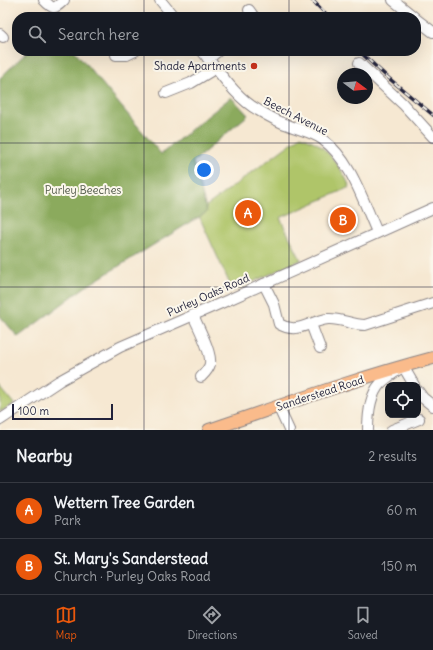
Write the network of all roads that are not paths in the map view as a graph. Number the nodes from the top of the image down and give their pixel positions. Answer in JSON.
{"nodes":[{"id":1,"x":44,"y":0,"type":"edge"},
{"id":2,"x":64,"y":0,"type":"edge"},
{"id":3,"x":393,"y":0,"type":"edge"},
{"id":4,"x":164,"y":2,"type":"edge"},
{"id":5,"x":169,"y":12,"type":"edge"},
{"id":6,"x":408,"y":12,"type":"edge"},
{"id":7,"x":421,"y":23,"type":"edge"},
{"id":8,"x":433,"y":32,"type":"edge"},
{"id":9,"x":206,"y":56,"type":"edge"},
{"id":10,"x":359,"y":63,"type":"dead end"},
{"id":11,"x":216,"y":68,"type":"junction"},
{"id":12,"x":166,"y":93,"type":"dead end"},
{"id":13,"x":433,"y":137,"type":"edge"},
{"id":14,"x":433,"y":208,"type":"edge"},
{"id":15,"x":377,"y":232,"type":"junction"},
{"id":16,"x":264,"y":284,"type":"junction"},
{"id":17,"x":433,"y":304,"type":"edge"},
{"id":18,"x":193,"y":315,"type":"junction"},
{"id":19,"x":311,"y":324,"type":"junction"},
{"id":20,"x":320,"y":348,"type":"dead end"},
{"id":21,"x":433,"y":358,"type":"edge"},
{"id":22,"x":403,"y":366,"type":"junction"},
{"id":23,"x":201,"y":377,"type":"dead end"},
{"id":24,"x":412,"y":382,"type":"edge"},
{"id":25,"x":421,"y":394,"type":"edge"},
{"id":26,"x":278,"y":406,"type":"junction"},
{"id":27,"x":433,"y":406,"type":"edge"},
{"id":28,"x":419,"y":419,"type":"dead end"},
{"id":29,"x":0,"y":420,"type":"edge"},
{"id":30,"x":209,"y":430,"type":"edge"},
{"id":31,"x":289,"y":430,"type":"edge"},
{"id":32,"x":368,"y":430,"type":"edge"},
{"id":33,"x":392,"y":430,"type":"edge"}],
"edges":[{"from":1,"to":2,"type":"street"},
{"from":3,"to":6,"type":"street"},
{"from":4,"to":5,"type":"street"},
{"from":7,"to":8,"type":"street"},
{"from":9,"to":11,"type":"street","name":"Beech Avenue"},
{"from":10,"to":13,"type":"street"},
{"from":11,"to":12,"type":"street"},
{"from":11,"to":15,"type":"street","name":"Beech Avenue"},
{"from":14,"to":15,"type":"street","name":"Purley Oaks Road"},
{"from":15,"to":16,"type":"street","name":"Purley Oaks Road"},
{"from":16,"to":18,"type":"street","name":"Purley Oaks Road"},
{"from":16,"to":19,"type":"street"},
{"from":17,"to":19,"type":"street"},
{"from":18,"to":23,"type":"street"},
{"from":18,"to":29,"type":"street","name":"Purley Oaks Road"},
{"from":19,"to":20,"type":"street"},
{"from":21,"to":22,"type":"main road","name":"Sanderstead Road"},
{"from":22,"to":24,"type":"street"},
{"from":22,"to":26,"type":"main road","name":"Sanderstead Road"},
{"from":22,"to":32,"type":"street"},
{"from":25,"to":27,"type":"street"},
{"from":26,"to":30,"type":"main road","name":"Sanderstead Road"},
{"from":26,"to":31,"type":"street"},
{"from":28,"to":33,"type":"street"}]}
